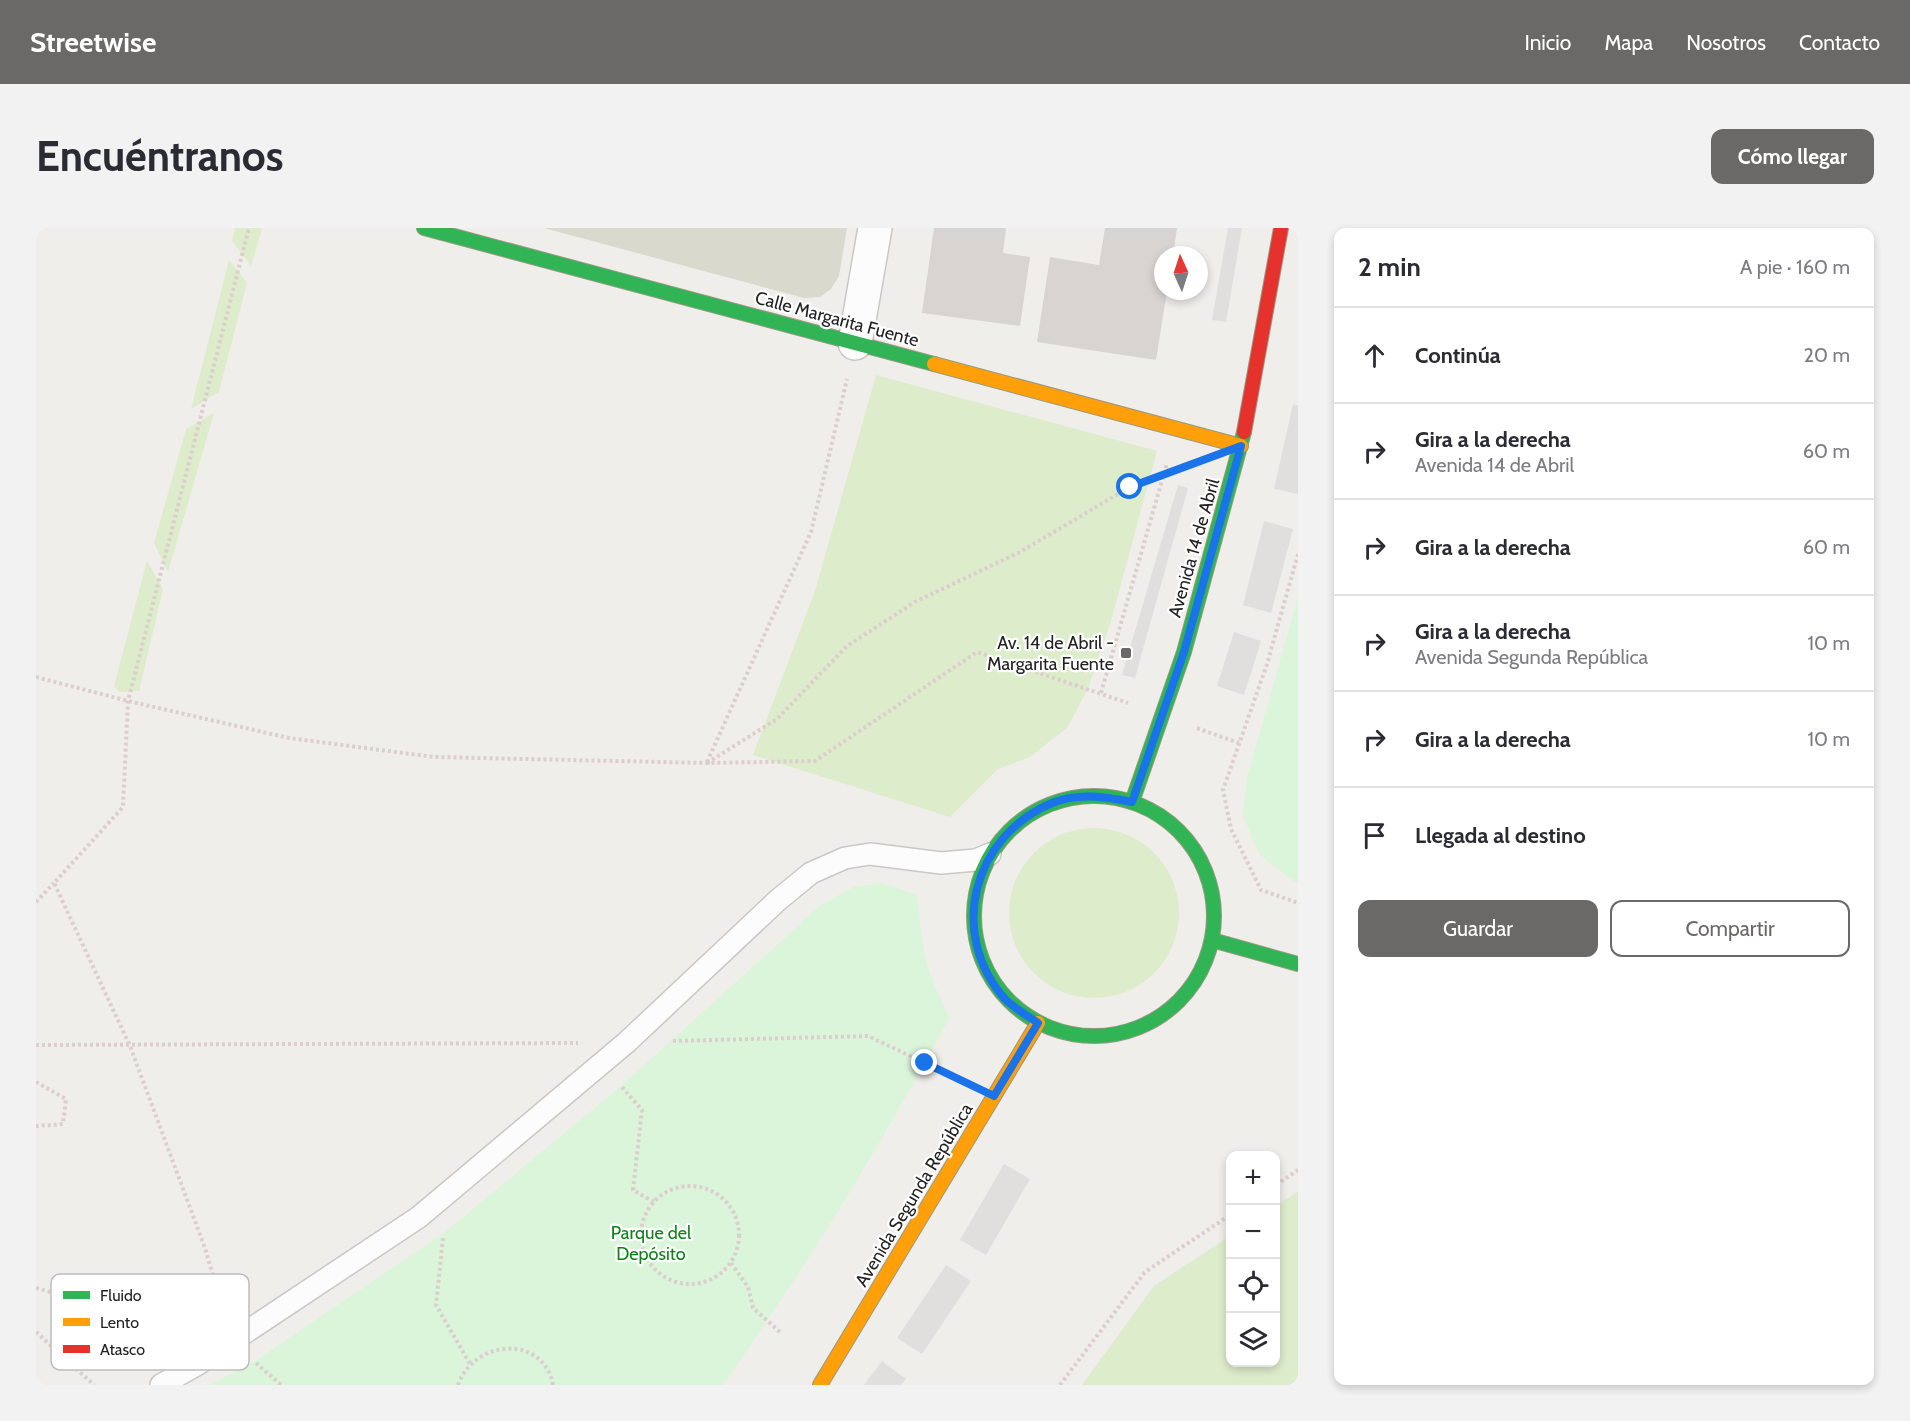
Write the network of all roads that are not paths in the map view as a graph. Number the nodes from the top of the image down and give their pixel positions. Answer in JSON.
{"nodes":[{"id":1,"x":424,"y":228,"type":"edge"},
{"id":2,"x":875,"y":228,"type":"edge"},
{"id":3,"x":1281,"y":228,"type":"edge"},
{"id":4,"x":855,"y":343,"type":"junction"},
{"id":5,"x":1241,"y":446,"type":"junction"},
{"id":6,"x":1132,"y":802,"type":"junction"},
{"id":7,"x":990,"y":854,"type":"junction"},
{"id":8,"x":1212,"y":940,"type":"junction"},
{"id":9,"x":1298,"y":964,"type":"edge"},
{"id":10,"x":1038,"y":1023,"type":"junction"},
{"id":11,"x":249,"y":1328,"type":"edge"},
{"id":12,"x":187,"y":1370,"type":"edge"},
{"id":13,"x":161,"y":1385,"type":"edge"},
{"id":14,"x":820,"y":1385,"type":"edge"}],
"edges":[{"from":1,"to":4,"type":"street","name":"Calle Margarita Fuente"},
{"from":2,"to":4,"type":"street"},
{"from":3,"to":5,"type":"street","name":"Avenida 14 de Abril"},
{"from":4,"to":5,"type":"street","name":"Calle Margarita Fuente"},
{"from":5,"to":6,"type":"street","name":"Avenida 14 de Abril"},
{"from":6,"to":7,"type":"street"},
{"from":6,"to":8,"type":"street"},
{"from":7,"to":10,"type":"street"},
{"from":7,"to":11,"type":"lane"},
{"from":8,"to":9,"type":"street"},
{"from":8,"to":10,"type":"street"},
{"from":10,"to":14,"type":"street","name":"Avenida Segunda República"},
{"from":12,"to":13,"type":"lane"}]}
